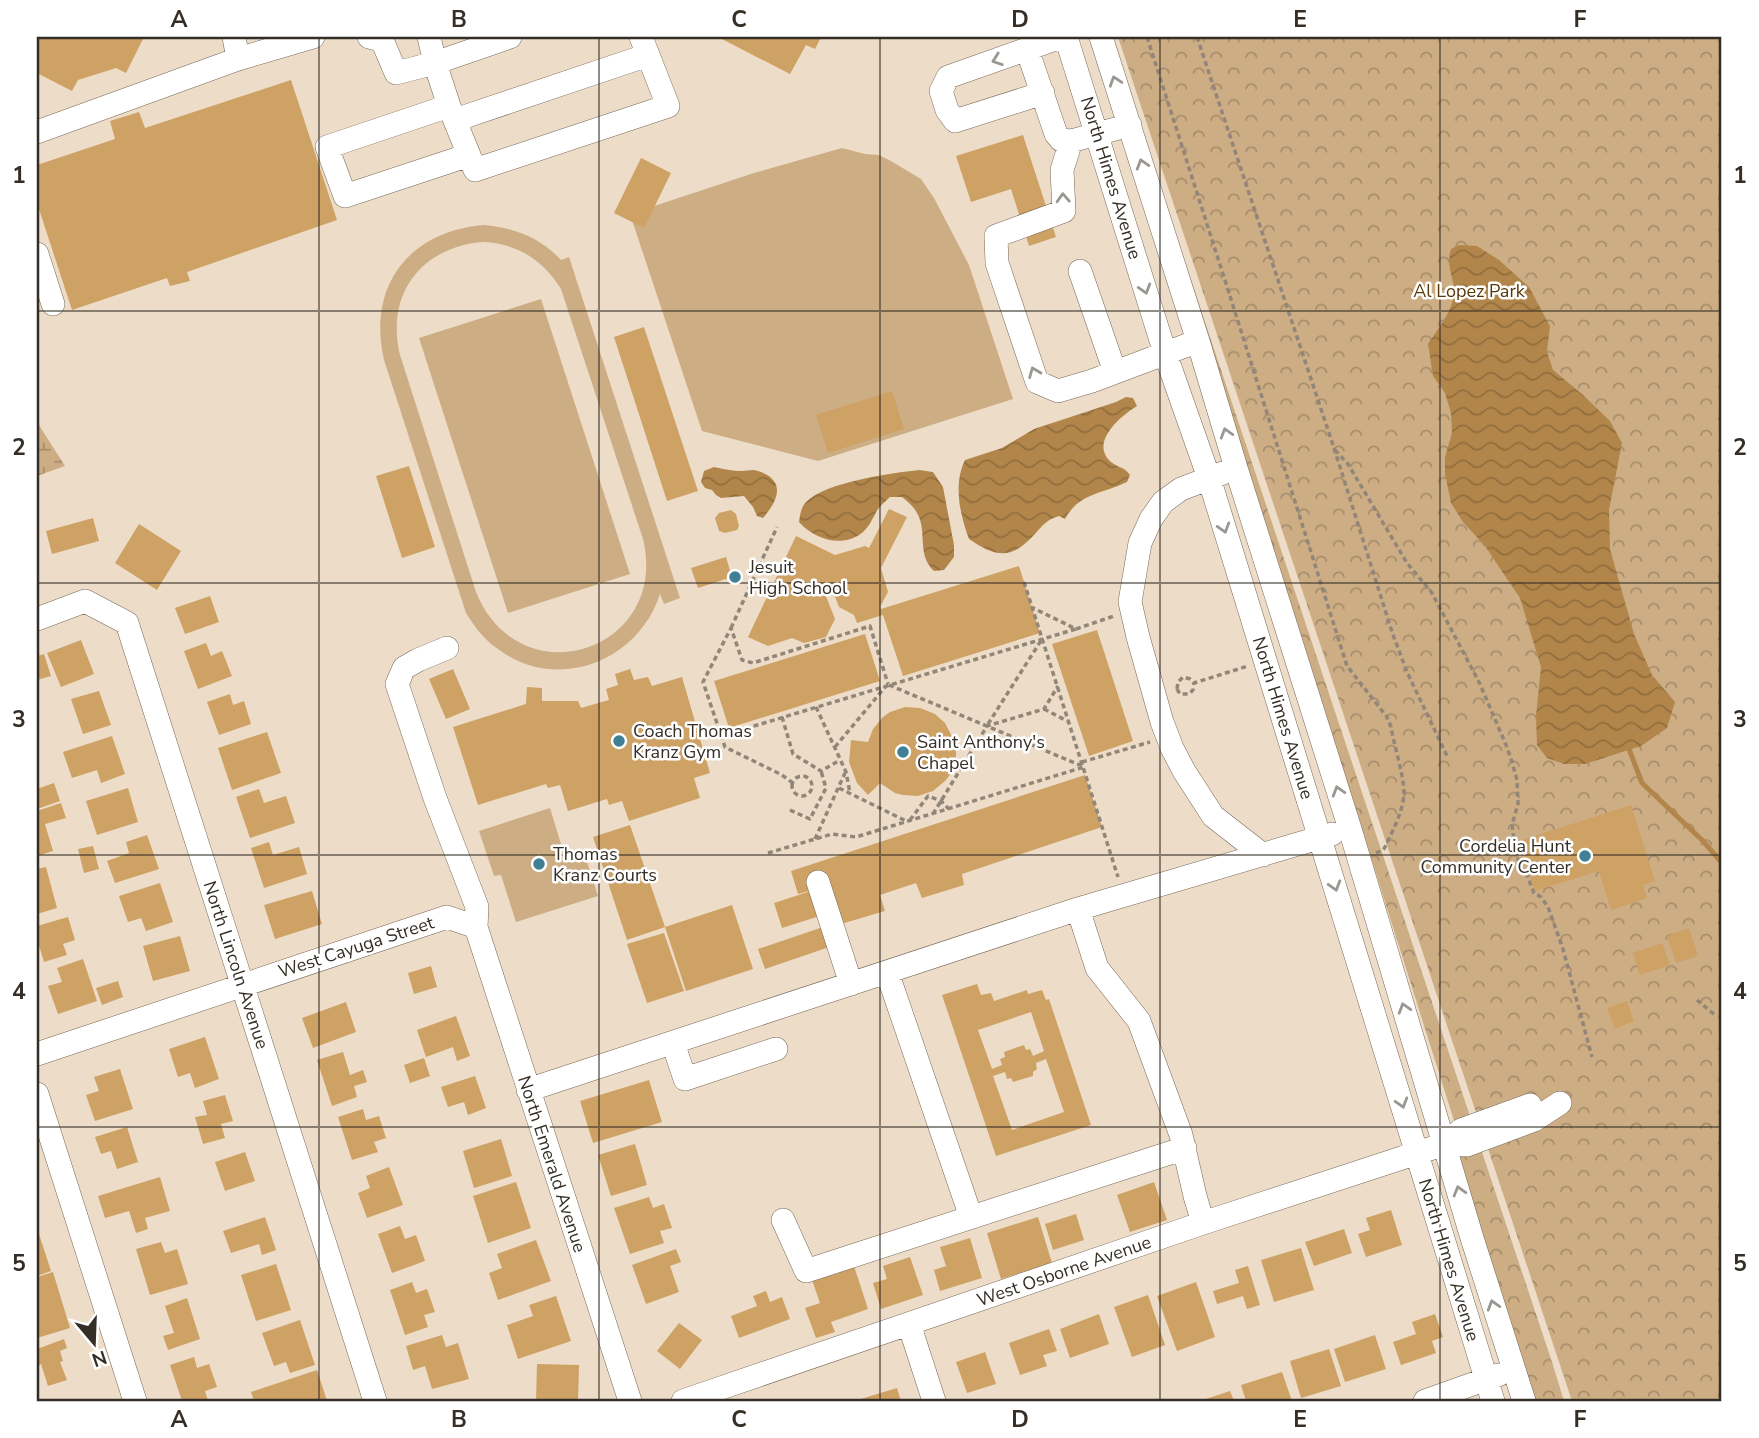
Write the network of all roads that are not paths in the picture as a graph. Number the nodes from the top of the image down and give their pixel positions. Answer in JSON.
{"nodes":[{"id":1,"x":313,"y":37,"type":"edge"},
{"id":2,"x":369,"y":37,"type":"edge"},
{"id":3,"x":429,"y":37,"type":"edge"},
{"id":4,"x":510,"y":37,"type":"edge"},
{"id":5,"x":1061,"y":37,"type":"edge"},
{"id":6,"x":1066,"y":37,"type":"edge"},
{"id":7,"x":1101,"y":37,"type":"edge"},
{"id":8,"x":645,"y":46,"type":"edge"},
{"id":9,"x":236,"y":48,"type":"edge"},
{"id":10,"x":1027,"y":49,"type":"junction"},
{"id":11,"x":435,"y":63,"type":"junction"},
{"id":12,"x":1043,"y":93,"type":"junction"},
{"id":13,"x":452,"y":113,"type":"junction"},
{"id":14,"x":1130,"y":125,"type":"junction"},
{"id":15,"x":37,"y":132,"type":"edge"},
{"id":16,"x":1098,"y":135,"type":"junction"},
{"id":17,"x":1071,"y":141,"type":"junction"},
{"id":18,"x":469,"y":155,"type":"junction"},
{"id":19,"x":37,"y":254,"type":"edge"},
{"id":20,"x":1080,"y":271,"type":"dead end"},
{"id":21,"x":53,"y":304,"type":"dead end"},
{"id":22,"x":1198,"y":341,"type":"junction"},
{"id":23,"x":1165,"y":353,"type":"junction"},
{"id":24,"x":1115,"y":372,"type":"junction"},
{"id":25,"x":1236,"y":468,"type":"junction"},
{"id":26,"x":1209,"y":478,"type":"junction"},
{"id":27,"x":37,"y":619,"type":"edge"},
{"id":28,"x":447,"y":648,"type":"dead end"},
{"id":29,"x":1350,"y":829,"type":"junction"},
{"id":30,"x":1320,"y":838,"type":"junction"},
{"id":31,"x":1263,"y":855,"type":"junction"},
{"id":32,"x":818,"y":883,"type":"dead end"},
{"id":33,"x":1078,"y":909,"type":"junction"},
{"id":34,"x":476,"y":927,"type":"junction"},
{"id":35,"x":887,"y":972,"type":"junction"},
{"id":36,"x":851,"y":984,"type":"junction"},
{"id":37,"x":242,"y":985,"type":"junction"},
{"id":38,"x":673,"y":1043,"type":"junction"},
{"id":39,"x":776,"y":1049,"type":"dead end"},
{"id":40,"x":37,"y":1054,"type":"edge"},
{"id":41,"x":528,"y":1090,"type":"junction"},
{"id":42,"x":37,"y":1094,"type":"edge"},
{"id":43,"x":1445,"y":1144,"type":"junction"},
{"id":44,"x":1185,"y":1148,"type":"junction"},
{"id":45,"x":1417,"y":1153,"type":"junction"},
{"id":46,"x":971,"y":1217,"type":"junction"},
{"id":47,"x":783,"y":1220,"type":"dead end"},
{"id":48,"x":1203,"y":1223,"type":"junction"},
{"id":49,"x":909,"y":1324,"type":"junction"},
{"id":50,"x":1513,"y":1370,"type":"junction"},
{"id":51,"x":1489,"y":1391,"type":"edge"},
{"id":52,"x":135,"y":1401,"type":"edge"},
{"id":53,"x":375,"y":1401,"type":"edge"},
{"id":54,"x":630,"y":1401,"type":"edge"},
{"id":55,"x":683,"y":1401,"type":"edge"},
{"id":56,"x":934,"y":1401,"type":"edge"},
{"id":57,"x":1425,"y":1401,"type":"edge"},
{"id":58,"x":1524,"y":1401,"type":"edge"}],
"edges":[{"from":1,"to":9,"type":"street"},
{"from":2,"to":11,"type":"street"},
{"from":3,"to":11,"type":"street"},
{"from":4,"to":11,"type":"street"},
{"from":5,"to":10,"type":"street"},
{"from":6,"to":16,"type":"street","name":"North Himes Avenue"},
{"from":14,"to":7,"type":"street","name":"North Himes Avenue","one_way":true},
{"from":8,"to":13,"type":"street"},
{"from":8,"to":18,"type":"street"},
{"from":9,"to":15,"type":"street"},
{"from":10,"to":12,"type":"street"},
{"from":10,"to":12,"type":"street","one_way":true},
{"from":11,"to":13,"type":"street"},
{"from":12,"to":17,"type":"street"},
{"from":13,"to":18,"type":"street"},
{"from":13,"to":18,"type":"street"},
{"from":14,"to":16,"type":"street"},
{"from":22,"to":14,"type":"street","name":"North Himes Avenue","one_way":true},
{"from":16,"to":17,"type":"street"},
{"from":16,"to":23,"type":"street","name":"North Himes Avenue","one_way":true},
{"from":24,"to":17,"type":"street","one_way":true},
{"from":19,"to":21,"type":"street"},
{"from":20,"to":24,"type":"street"},
{"from":22,"to":23,"type":"street"},
{"from":25,"to":22,"type":"street","name":"North Himes Avenue","one_way":true},
{"from":23,"to":24,"type":"street"},
{"from":23,"to":26,"type":"street","name":"North Himes Avenue"},
{"from":25,"to":26,"type":"street"},
{"from":29,"to":25,"type":"street","name":"North Himes Avenue","one_way":true},
{"from":26,"to":30,"type":"street","name":"North Himes Avenue","one_way":true},
{"from":26,"to":31,"type":"street"},
{"from":27,"to":37,"type":"street","name":"North Lincoln Avenue"},
{"from":28,"to":34,"type":"street","name":"North Emerald Avenue"},
{"from":29,"to":30,"type":"street"},
{"from":43,"to":29,"type":"street","name":"North Himes Avenue","one_way":true},
{"from":30,"to":31,"type":"street"},
{"from":30,"to":45,"type":"street","name":"North Himes Avenue","one_way":true},
{"from":31,"to":33,"type":"street"},
{"from":32,"to":36,"type":"street"},
{"from":33,"to":35,"type":"street"},
{"from":33,"to":44,"type":"street"},
{"from":34,"to":37,"type":"street","name":"West Cayuga Street"},
{"from":34,"to":41,"type":"street","name":"North Emerald Avenue"},
{"from":35,"to":36,"type":"street"},
{"from":35,"to":46,"type":"street"},
{"from":36,"to":38,"type":"street"},
{"from":37,"to":40,"type":"street","name":"West Cayuga Street"},
{"from":37,"to":53,"type":"street","name":"North Lincoln Avenue"},
{"from":38,"to":39,"type":"street"},
{"from":38,"to":41,"type":"street"},
{"from":41,"to":54,"type":"street","name":"North Emerald Avenue"},
{"from":42,"to":52,"type":"street"},
{"from":43,"to":45,"type":"street","name":"West Osborne Avenue"},
{"from":50,"to":43,"type":"street","name":"North Himes Avenue","one_way":true},
{"from":44,"to":46,"type":"street"},
{"from":44,"to":48,"type":"street"},
{"from":45,"to":48,"type":"street","name":"West Osborne Avenue"},
{"from":45,"to":51,"type":"street","name":"North Himes Avenue"},
{"from":46,"to":47,"type":"street"},
{"from":48,"to":49,"type":"street","name":"West Osborne Avenue"},
{"from":49,"to":55,"type":"street","name":"West Osborne Avenue"},
{"from":49,"to":56,"type":"street"},
{"from":50,"to":51,"type":"street"},
{"from":50,"to":58,"type":"street","name":"North Himes Avenue"},
{"from":51,"to":57,"type":"street"}]}
